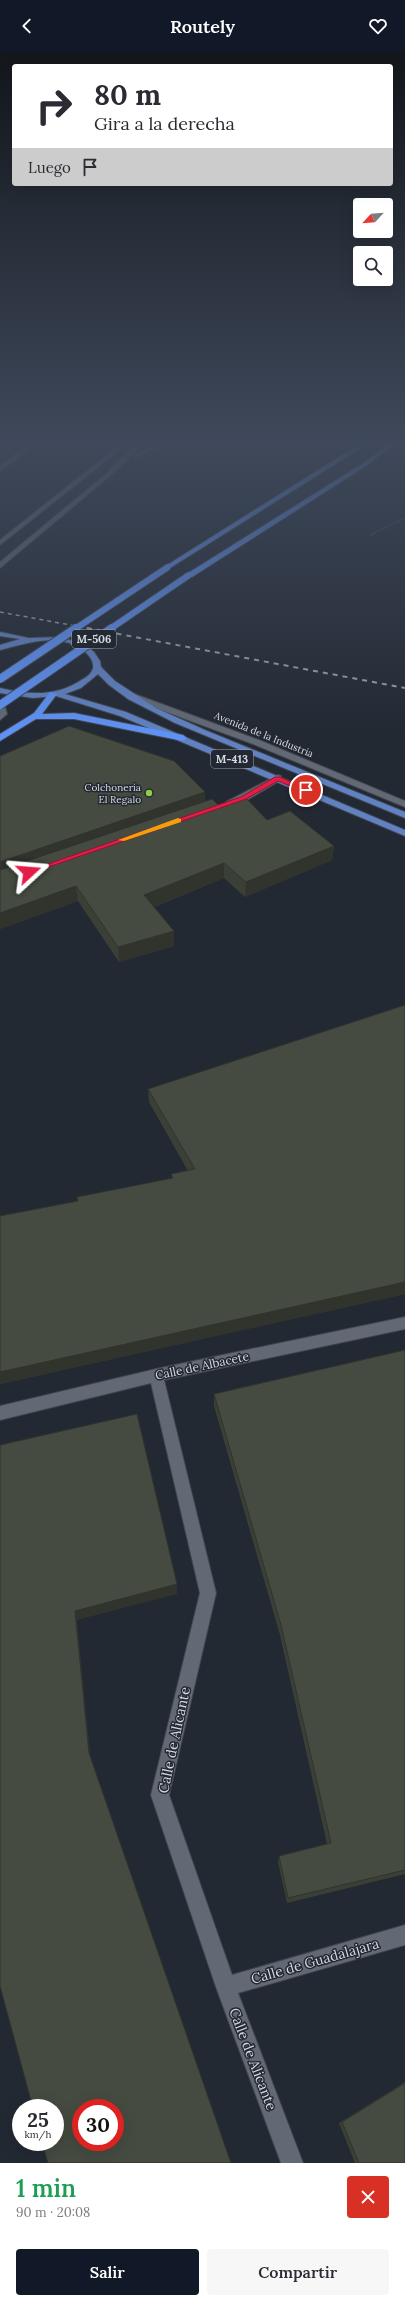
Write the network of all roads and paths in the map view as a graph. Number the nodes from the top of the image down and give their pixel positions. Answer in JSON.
{"nodes":[{"id":1,"x":8,"y":537,"type":"edge"},
{"id":2,"x":35,"y":537,"type":"edge"},
{"id":3,"x":217,"y":537,"type":"edge"},
{"id":4,"x":250,"y":537,"type":"edge"},
{"id":5,"x":0,"y":543,"type":"edge"},
{"id":6,"x":0,"y":566,"type":"edge"},
{"id":7,"x":0,"y":634,"type":"edge"},
{"id":8,"x":30,"y":639,"type":"junction"},
{"id":9,"x":0,"y":648,"type":"edge"},
{"id":10,"x":97,"y":668,"type":"junction"},
{"id":11,"x":0,"y":679,"type":"edge"},
{"id":12,"x":0,"y":690,"type":"edge"},
{"id":13,"x":55,"y":694,"type":"junction"},
{"id":14,"x":127,"y":694,"type":"junction"},
{"id":15,"x":0,"y":704,"type":"edge"},
{"id":16,"x":0,"y":717,"type":"edge"},
{"id":17,"x":35,"y":717,"type":"junction"},
{"id":18,"x":0,"y":738,"type":"edge"},
{"id":19,"x":183,"y":738,"type":"junction"},
{"id":20,"x":278,"y":778,"type":"junction"},
{"id":21,"x":392,"y":798,"type":"junction"},
{"id":22,"x":405,"y":798,"type":"edge"},
{"id":23,"x":405,"y":804,"type":"edge"},
{"id":24,"x":222,"y":806,"type":"edge"},
{"id":25,"x":405,"y":815,"type":"edge"},
{"id":26,"x":405,"y":833,"type":"edge"},
{"id":27,"x":405,"y":1323,"type":"edge"},
{"id":28,"x":156,"y":1375,"type":"junction"},
{"id":29,"x":0,"y":1413,"type":"edge"},
{"id":30,"x":405,"y":1935,"type":"edge"},
{"id":31,"x":226,"y":1987,"type":"junction"},
{"id":32,"x":292,"y":2163,"type":"edge"}],
"edges":[{"from":1,"to":5,"type":"street"},
{"from":2,"to":6,"type":"street"},
{"from":3,"to":11,"type":"highway","number":"M-506","bridge":true},
{"from":4,"to":15,"type":"highway","number":"M-506","bridge":true},
{"from":7,"to":8,"type":"main road","number":"M-413"},
{"from":8,"to":9,"type":"main road","number":"M-413"},
{"from":8,"to":10,"type":"main road","number":"M-413"},
{"from":10,"to":13,"type":"main road","number":"M-413"},
{"from":10,"to":14,"type":"main road","number":"M-413"},
{"from":12,"to":13,"type":"main road","number":"M-413"},
{"from":13,"to":17,"type":"highway"},
{"from":13,"to":19,"type":"main road","number":"M-413"},
{"from":14,"to":21,"type":"street","name":"Avenida de la Industria"},
{"from":14,"to":25,"type":"main road","number":"M-413"},
{"from":15,"to":16,"type":"street"},
{"from":17,"to":18,"type":"highway"},
{"from":17,"to":19,"type":"highway"},
{"from":19,"to":20,"type":"main road","number":"M-413"},
{"from":20,"to":24,"type":"street"},
{"from":20,"to":26,"type":"main road","number":"M-413"},
{"from":21,"to":22,"type":"street","name":"Avenida de la Industria"},
{"from":21,"to":23,"type":"street","name":"Avenida de la Industria"},
{"from":27,"to":28,"type":"street","name":"Calle de Albacete"},
{"from":28,"to":29,"type":"street","name":"Calle de Albacete"},
{"from":28,"to":31,"type":"street","name":"Calle de Alicante"},
{"from":30,"to":31,"type":"street","name":"Calle de Guadalajara"},
{"from":31,"to":32,"type":"street","name":"Calle de Alicante"}]}
